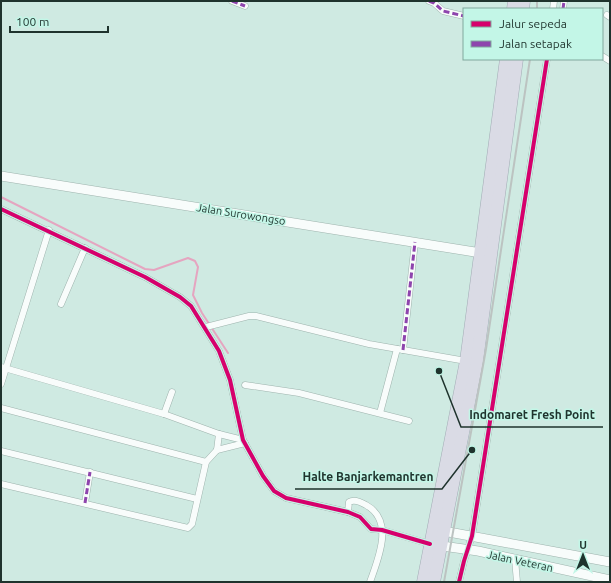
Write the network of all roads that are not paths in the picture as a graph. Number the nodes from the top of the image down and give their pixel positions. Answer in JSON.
{"nodes":[{"id":1,"x":232,"y":1,"type":"edge"},
{"id":2,"x":432,"y":2,"type":"edge"},
{"id":3,"x":245,"y":6,"type":"dead end"},
{"id":4,"x":463,"y":16,"type":"edge"},
{"id":5,"x":506,"y":60,"type":"edge"},
{"id":6,"x":517,"y":60,"type":"edge"},
{"id":7,"x":547,"y":60,"type":"edge"},
{"id":8,"x":1,"y":176,"type":"edge"},
{"id":9,"x":1,"y":209,"type":"edge"},
{"id":10,"x":49,"y":230,"type":"junction"},
{"id":11,"x":415,"y":242,"type":"junction"},
{"id":12,"x":85,"y":248,"type":"junction"},
{"id":13,"x":481,"y":253,"type":"junction"},
{"id":14,"x":62,"y":304,"type":"dead end"},
{"id":15,"x":206,"y":327,"type":"junction"},
{"id":16,"x":400,"y":349,"type":"junction"},
{"id":17,"x":466,"y":360,"type":"junction"},
{"id":18,"x":3,"y":367,"type":"edge"},
{"id":19,"x":1,"y":384,"type":"edge"},
{"id":20,"x":245,"y":385,"type":"dead end"},
{"id":21,"x":172,"y":392,"type":"dead end"},
{"id":22,"x":1,"y":408,"type":"edge"},
{"id":23,"x":164,"y":414,"type":"junction"},
{"id":24,"x":380,"y":414,"type":"junction"},
{"id":25,"x":409,"y":421,"type":"dead end"},
{"id":26,"x":219,"y":434,"type":"junction"},
{"id":27,"x":244,"y":442,"type":"junction"},
{"id":28,"x":217,"y":450,"type":"junction"},
{"id":29,"x":1,"y":451,"type":"edge"},
{"id":30,"x":206,"y":462,"type":"junction"},
{"id":31,"x":90,"y":472,"type":"junction"},
{"id":32,"x":1,"y":484,"type":"edge"},
{"id":33,"x":197,"y":499,"type":"junction"},
{"id":34,"x":85,"y":503,"type":"junction"},
{"id":35,"x":348,"y":511,"type":"junction"},
{"id":36,"x":380,"y":527,"type":"junction"},
{"id":37,"x":438,"y":530,"type":"junction"},
{"id":38,"x":472,"y":536,"type":"junction"},
{"id":39,"x":435,"y":545,"type":"junction"},
{"id":40,"x":468,"y":550,"type":"junction"},
{"id":41,"x":515,"y":559,"type":"junction"},
{"id":42,"x":610,"y":562,"type":"edge"},
{"id":43,"x":610,"y":580,"type":"edge"},
{"id":44,"x":370,"y":582,"type":"edge"},
{"id":45,"x":423,"y":582,"type":"edge"},
{"id":46,"x":434,"y":582,"type":"edge"},
{"id":47,"x":459,"y":582,"type":"edge"},
{"id":48,"x":517,"y":582,"type":"edge"}],
"edges":[{"from":1,"to":3,"type":"street"},
{"from":2,"to":4,"type":"street"},
{"from":5,"to":13,"type":"highway"},
{"from":6,"to":37,"type":"highway"},
{"from":7,"to":38,"type":"street"},
{"from":8,"to":11,"type":"street","name":"Jalan Surowongso"},
{"from":9,"to":10,"type":"street"},
{"from":10,"to":12,"type":"street"},
{"from":10,"to":18,"type":"street"},
{"from":11,"to":13,"type":"street","name":"Jalan Surowongso"},
{"from":11,"to":16,"type":"street"},
{"from":12,"to":14,"type":"street"},
{"from":12,"to":15,"type":"street"},
{"from":13,"to":17,"type":"highway"},
{"from":15,"to":16,"type":"street"},
{"from":15,"to":27,"type":"street"},
{"from":16,"to":17,"type":"street"},
{"from":16,"to":24,"type":"street"},
{"from":17,"to":37,"type":"highway"},
{"from":18,"to":19,"type":"street"},
{"from":18,"to":23,"type":"street"},
{"from":20,"to":24,"type":"street"},
{"from":21,"to":23,"type":"street"},
{"from":22,"to":30,"type":"street"},
{"from":23,"to":26,"type":"street"},
{"from":24,"to":25,"type":"street"},
{"from":26,"to":27,"type":"street"},
{"from":26,"to":28,"type":"street"},
{"from":27,"to":28,"type":"street"},
{"from":27,"to":35,"type":"street"},
{"from":28,"to":30,"type":"street"},
{"from":29,"to":31,"type":"street"},
{"from":30,"to":33,"type":"street"},
{"from":31,"to":33,"type":"street"},
{"from":31,"to":34,"type":"street"},
{"from":32,"to":34,"type":"street"},
{"from":33,"to":34,"type":"street"},
{"from":35,"to":36,"type":"street"},
{"from":35,"to":36,"type":"street"},
{"from":36,"to":39,"type":"street"},
{"from":36,"to":44,"type":"street"},
{"from":37,"to":38,"type":"street","name":"Jalan Veteran"},
{"from":37,"to":39,"type":"highway"},
{"from":38,"to":40,"type":"street"},
{"from":38,"to":42,"type":"street","name":"Jalan Veteran"},
{"from":39,"to":40,"type":"street","name":"Jalan Veteran"},
{"from":39,"to":45,"type":"highway"},
{"from":39,"to":46,"type":"highway"},
{"from":40,"to":41,"type":"street","name":"Jalan Veteran"},
{"from":40,"to":47,"type":"street"},
{"from":41,"to":43,"type":"street","name":"Jalan Veteran"},
{"from":41,"to":48,"type":"street"}]}
